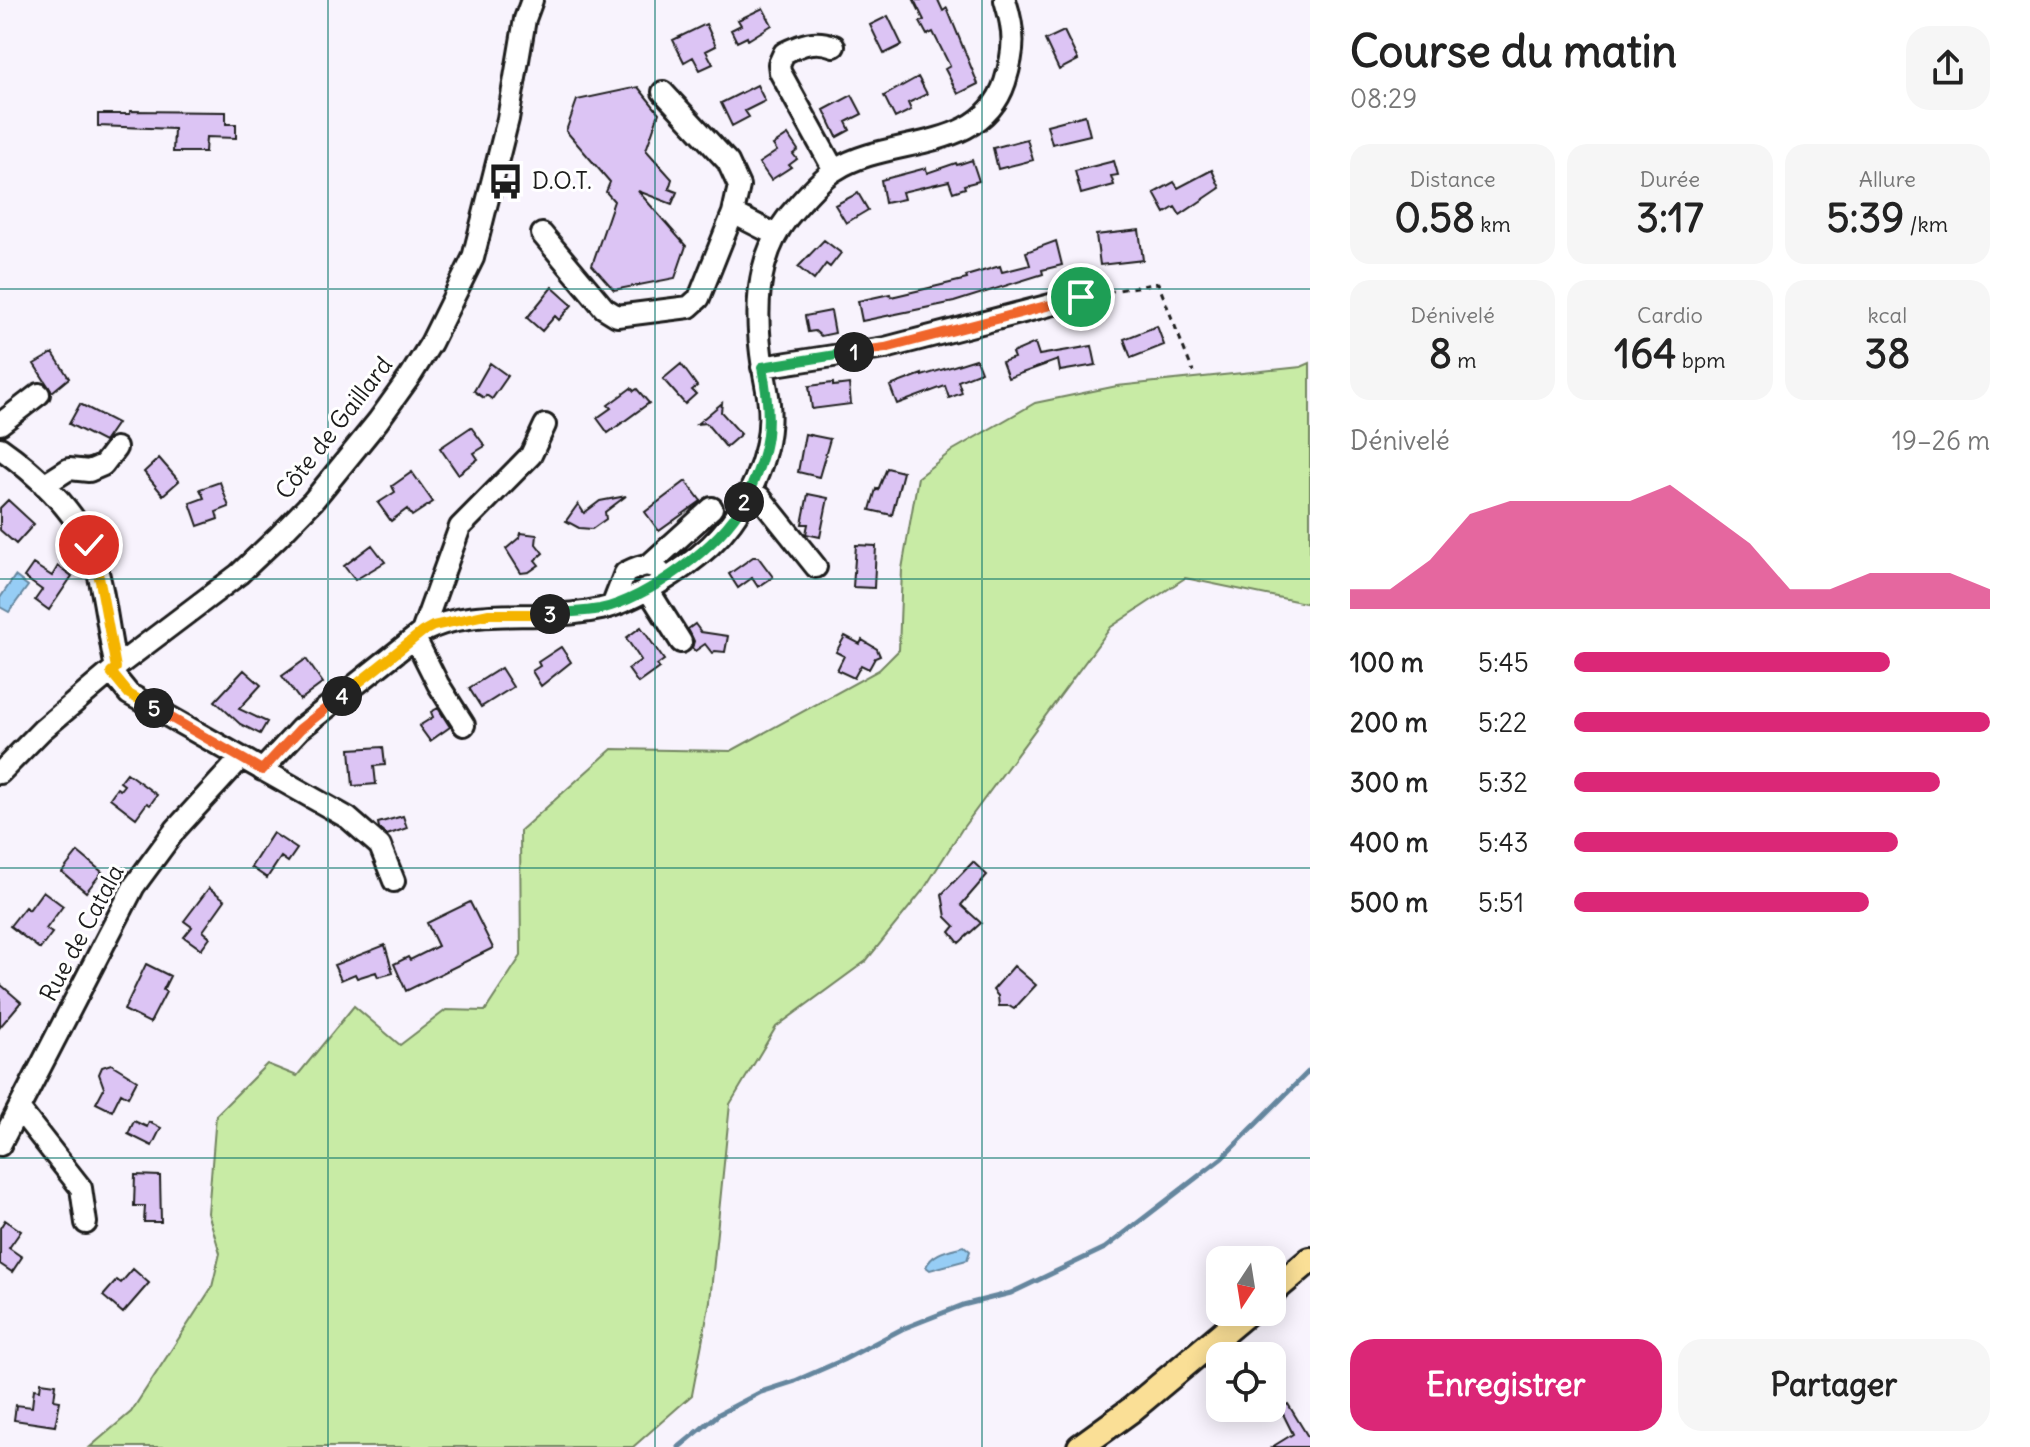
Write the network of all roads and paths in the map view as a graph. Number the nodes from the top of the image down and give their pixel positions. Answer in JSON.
{"nodes":[{"id":1,"x":532,"y":0,"type":"edge"},
{"id":2,"x":1005,"y":0,"type":"edge"},
{"id":3,"x":834,"y":46,"type":"dead end"},
{"id":4,"x":663,"y":92,"type":"dead end"},
{"id":5,"x":834,"y":170,"type":"junction"},
{"id":6,"x":733,"y":213,"type":"junction"},
{"id":7,"x":542,"y":234,"type":"dead end"},
{"id":8,"x":776,"y":235,"type":"junction"},
{"id":9,"x":1081,"y":297,"type":"joint"},
{"id":10,"x":762,"y":367,"type":"junction"},
{"id":11,"x":1193,"y":372,"type":"dead end"},
{"id":12,"x":39,"y":394,"type":"dead end"},
{"id":13,"x":0,"y":424,"type":"edge"},
{"id":14,"x":545,"y":425,"type":"dead end"},
{"id":15,"x":0,"y":448,"type":"edge"},
{"id":16,"x":116,"y":448,"type":"dead end"},
{"id":17,"x":44,"y":485,"type":"junction"},
{"id":18,"x":749,"y":492,"type":"junction"},
{"id":19,"x":712,"y":508,"type":"dead end"},
{"id":20,"x":816,"y":567,"type":"dead end"},
{"id":21,"x":654,"y":577,"type":"junction"},
{"id":22,"x":418,"y":635,"type":"junction"},
{"id":23,"x":681,"y":642,"type":"dead end"},
{"id":24,"x":113,"y":670,"type":"junction"},
{"id":25,"x":464,"y":725,"type":"dead end"},
{"id":26,"x":241,"y":758,"type":"junction"},
{"id":27,"x":262,"y":770,"type":"junction"},
{"id":28,"x":0,"y":773,"type":"edge"},
{"id":29,"x":394,"y":881,"type":"dead end"},
{"id":30,"x":19,"y":1109,"type":"junction"},
{"id":31,"x":0,"y":1145,"type":"edge"},
{"id":32,"x":86,"y":1223,"type":"dead end"},
{"id":33,"x":1310,"y":1260,"type":"edge"},
{"id":34,"x":1286,"y":1280,"type":"edge"},
{"id":35,"x":1231,"y":1326,"type":"edge"},
{"id":36,"x":1080,"y":1447,"type":"edge"}],
"edges":[{"from":1,"to":24,"type":"street","name":"Côte de Gaillard"},
{"from":2,"to":5,"type":"street"},
{"from":3,"to":5,"type":"street"},
{"from":4,"to":6,"type":"street"},
{"from":5,"to":8,"type":"street"},
{"from":6,"to":7,"type":"street"},
{"from":6,"to":8,"type":"street"},
{"from":8,"to":10,"type":"street"},
{"from":9,"to":10,"type":"street"},
{"from":9,"to":11,"type":"path"},
{"from":10,"to":18,"type":"street"},
{"from":12,"to":13,"type":"street"},
{"from":14,"to":22,"type":"street"},
{"from":15,"to":17,"type":"street"},
{"from":16,"to":17,"type":"street"},
{"from":17,"to":24,"type":"street"},
{"from":18,"to":20,"type":"street"},
{"from":18,"to":21,"type":"street"},
{"from":19,"to":21,"type":"street"},
{"from":21,"to":22,"type":"street"},
{"from":21,"to":23,"type":"street"},
{"from":22,"to":25,"type":"street"},
{"from":22,"to":27,"type":"street"},
{"from":24,"to":26,"type":"street"},
{"from":24,"to":28,"type":"street","name":"Côte de Gaillard"},
{"from":26,"to":27,"type":"street"},
{"from":26,"to":30,"type":"street","name":"Rue de Catala"},
{"from":27,"to":29,"type":"street"},
{"from":30,"to":31,"type":"street","name":"Rue de Catala"},
{"from":30,"to":32,"type":"street"},
{"from":33,"to":34,"type":"main road"},
{"from":35,"to":36,"type":"main road"}]}
